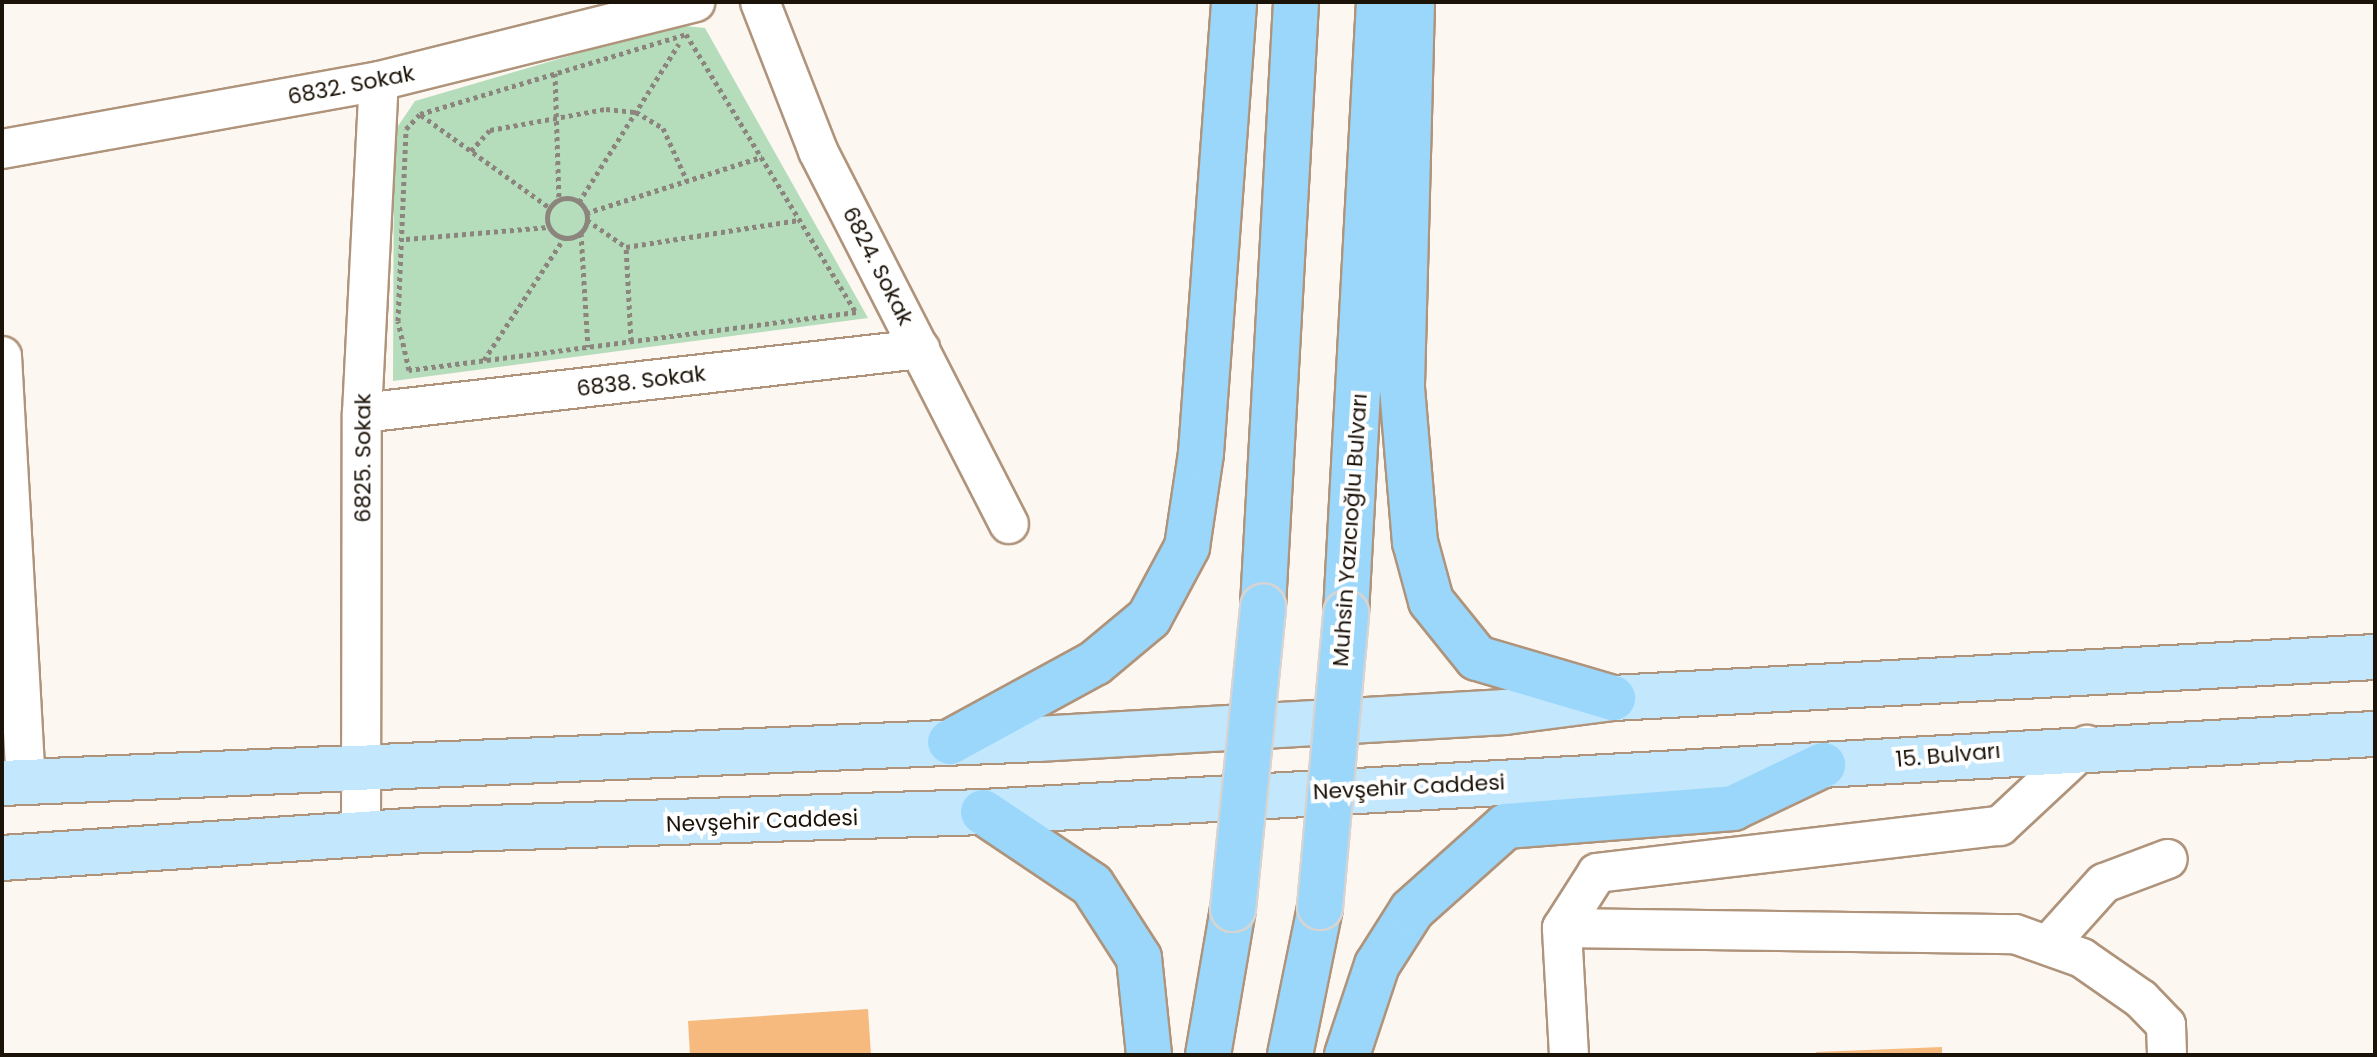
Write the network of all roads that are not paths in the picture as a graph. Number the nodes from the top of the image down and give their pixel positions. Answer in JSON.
{"nodes":[{"id":1,"x":760,"y":2,"type":"edge"},
{"id":2,"x":1234,"y":2,"type":"edge"},
{"id":3,"x":1296,"y":2,"type":"edge"},
{"id":4,"x":1379,"y":2,"type":"edge"},
{"id":5,"x":1412,"y":2,"type":"edge"},
{"id":6,"x":690,"y":18,"type":"edge"},
{"id":7,"x":379,"y":81,"type":"junction"},
{"id":8,"x":2,"y":149,"type":"edge"},
{"id":9,"x":920,"y":349,"type":"junction"},
{"id":10,"x":2,"y":356,"type":"edge"},
{"id":11,"x":362,"y":413,"type":"junction"},
{"id":12,"x":1009,"y":524,"type":"dead end"},
{"id":13,"x":2375,"y":657,"type":"edge"},
{"id":14,"x":1613,"y":698,"type":"junction"},
{"id":15,"x":2375,"y":734,"type":"edge"},
{"id":16,"x":950,"y":742,"type":"junction"},
{"id":17,"x":2087,"y":745,"type":"junction"},
{"id":18,"x":1823,"y":765,"type":"junction"},
{"id":19,"x":367,"y":767,"type":"junction"},
{"id":20,"x":1522,"y":780,"type":"joint"},
{"id":21,"x":14,"y":782,"type":"edge"},
{"id":22,"x":983,"y":812,"type":"junction"},
{"id":23,"x":361,"y":835,"type":"junction"},
{"id":24,"x":2,"y":858,"type":"edge"},
{"id":25,"x":2168,"y":859,"type":"dead end"},
{"id":26,"x":1562,"y":928,"type":"junction"},
{"id":27,"x":2049,"y":944,"type":"junction"},
{"id":28,"x":1149,"y":1055,"type":"edge"},
{"id":29,"x":1208,"y":1055,"type":"edge"},
{"id":30,"x":1290,"y":1055,"type":"edge"},
{"id":31,"x":1347,"y":1055,"type":"edge"},
{"id":32,"x":1569,"y":1055,"type":"edge"},
{"id":33,"x":2167,"y":1055,"type":"edge"}],
"edges":[{"from":1,"to":9,"type":"street","name":"6824. Sokak"},
{"from":2,"to":16,"type":"highway"},
{"from":3,"to":29,"type":"highway","bridge":true},
{"from":4,"to":30,"type":"highway","name":"Muhsin Yazıcıoğlu Bulvarı","bridge":true},
{"from":5,"to":14,"type":"highway"},
{"from":6,"to":7,"type":"street","name":"6832. Sokak"},
{"from":7,"to":8,"type":"street","name":"6832. Sokak"},
{"from":7,"to":11,"type":"street","name":"6825. Sokak"},
{"from":9,"to":11,"type":"street","name":"6838. Sokak"},
{"from":9,"to":12,"type":"street","name":"6824. Sokak"},
{"from":10,"to":21,"type":"street"},
{"from":11,"to":19,"type":"street","name":"6825. Sokak"},
{"from":13,"to":14,"type":"main road"},
{"from":14,"to":16,"type":"main road"},
{"from":15,"to":17,"type":"main road","name":"15. Bulvarı"},
{"from":16,"to":19,"type":"main road"},
{"from":17,"to":18,"type":"main road","name":"15. Bulvarı"},
{"from":17,"to":26,"type":"street"},
{"from":18,"to":20,"type":"main road","name":"15. Bulvarı"},
{"from":18,"to":31,"type":"highway"},
{"from":19,"to":21,"type":"main road"},
{"from":19,"to":23,"type":"street","name":"6825. Sokak"},
{"from":20,"to":22,"type":"main road","name":"Nevşehir Caddesi"},
{"from":22,"to":23,"type":"main road","name":"Nevşehir Caddesi"},
{"from":22,"to":28,"type":"highway"},
{"from":23,"to":24,"type":"main road","name":"Nevşehir Caddesi"},
{"from":25,"to":27,"type":"street"},
{"from":26,"to":27,"type":"street"},
{"from":26,"to":32,"type":"street"},
{"from":27,"to":33,"type":"street"}]}
